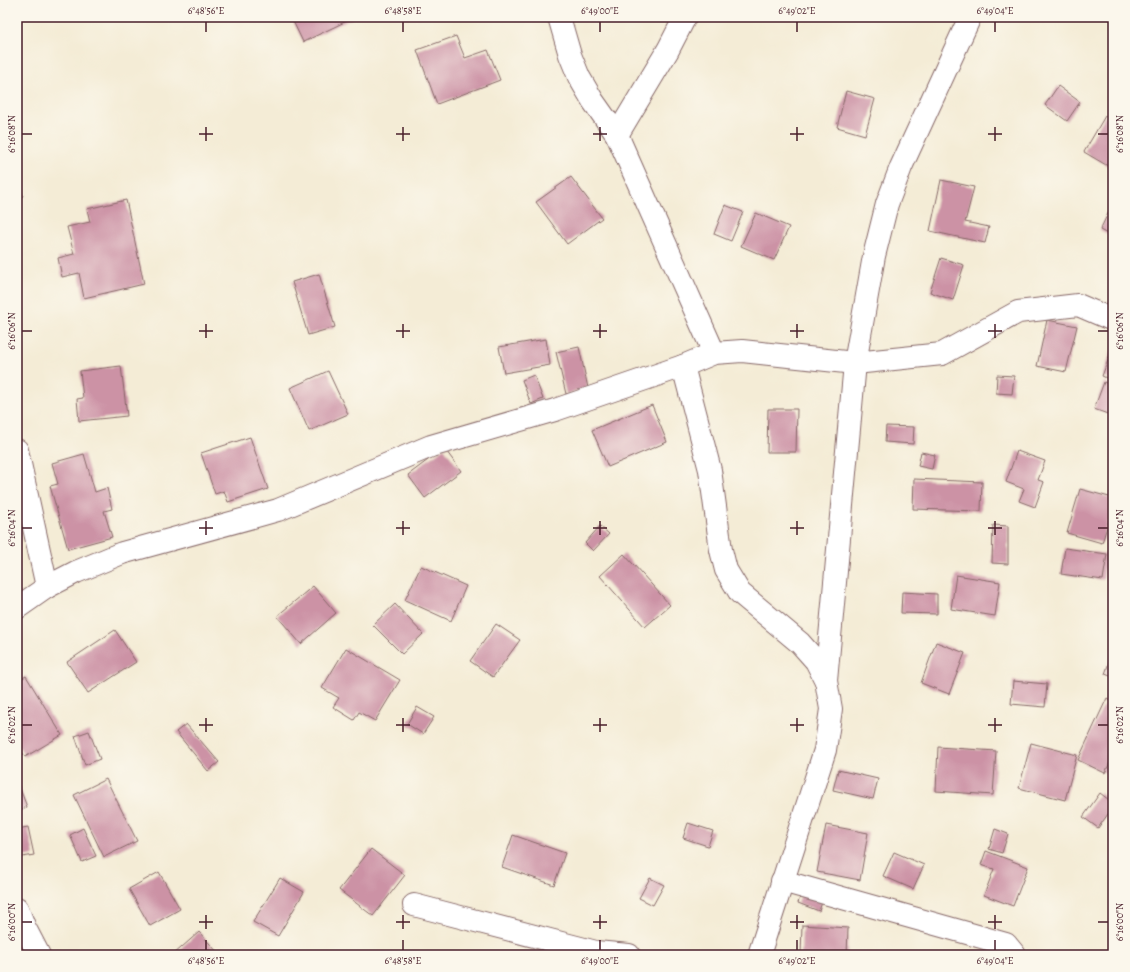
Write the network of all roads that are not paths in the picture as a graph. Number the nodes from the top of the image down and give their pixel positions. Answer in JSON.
{"nodes":[{"id":1,"x":559,"y":17,"type":"edge"},
{"id":2,"x":685,"y":17,"type":"edge"},
{"id":3,"x":970,"y":17,"type":"edge"},
{"id":4,"x":617,"y":135,"type":"junction"},
{"id":5,"x":1113,"y":320,"type":"edge"},
{"id":6,"x":714,"y":353,"type":"junction"},
{"id":7,"x":855,"y":363,"type":"junction"},
{"id":8,"x":683,"y":366,"type":"junction"},
{"id":9,"x":17,"y":450,"type":"edge"},
{"id":10,"x":47,"y":587,"type":"junction"},
{"id":11,"x":17,"y":608,"type":"edge"},
{"id":12,"x":826,"y":681,"type":"junction"},
{"id":13,"x":782,"y":881,"type":"junction"},
{"id":14,"x":414,"y":905,"type":"dead end"},
{"id":15,"x":17,"y":908,"type":"edge"},
{"id":16,"x":39,"y":955,"type":"edge"},
{"id":17,"x":629,"y":955,"type":"edge"},
{"id":18,"x":759,"y":955,"type":"edge"},
{"id":19,"x":1015,"y":955,"type":"edge"}],
"edges":[{"from":1,"to":4,"type":"street"},
{"from":2,"to":4,"type":"street"},
{"from":3,"to":7,"type":"street"},
{"from":4,"to":6,"type":"street"},
{"from":5,"to":7,"type":"street"},
{"from":6,"to":7,"type":"street"},
{"from":6,"to":8,"type":"street"},
{"from":7,"to":12,"type":"street"},
{"from":8,"to":10,"type":"street"},
{"from":8,"to":12,"type":"street"},
{"from":9,"to":10,"type":"street"},
{"from":10,"to":11,"type":"street"},
{"from":12,"to":13,"type":"street"},
{"from":13,"to":18,"type":"street"},
{"from":13,"to":19,"type":"street"},
{"from":14,"to":17,"type":"street"},
{"from":15,"to":16,"type":"street"}]}
